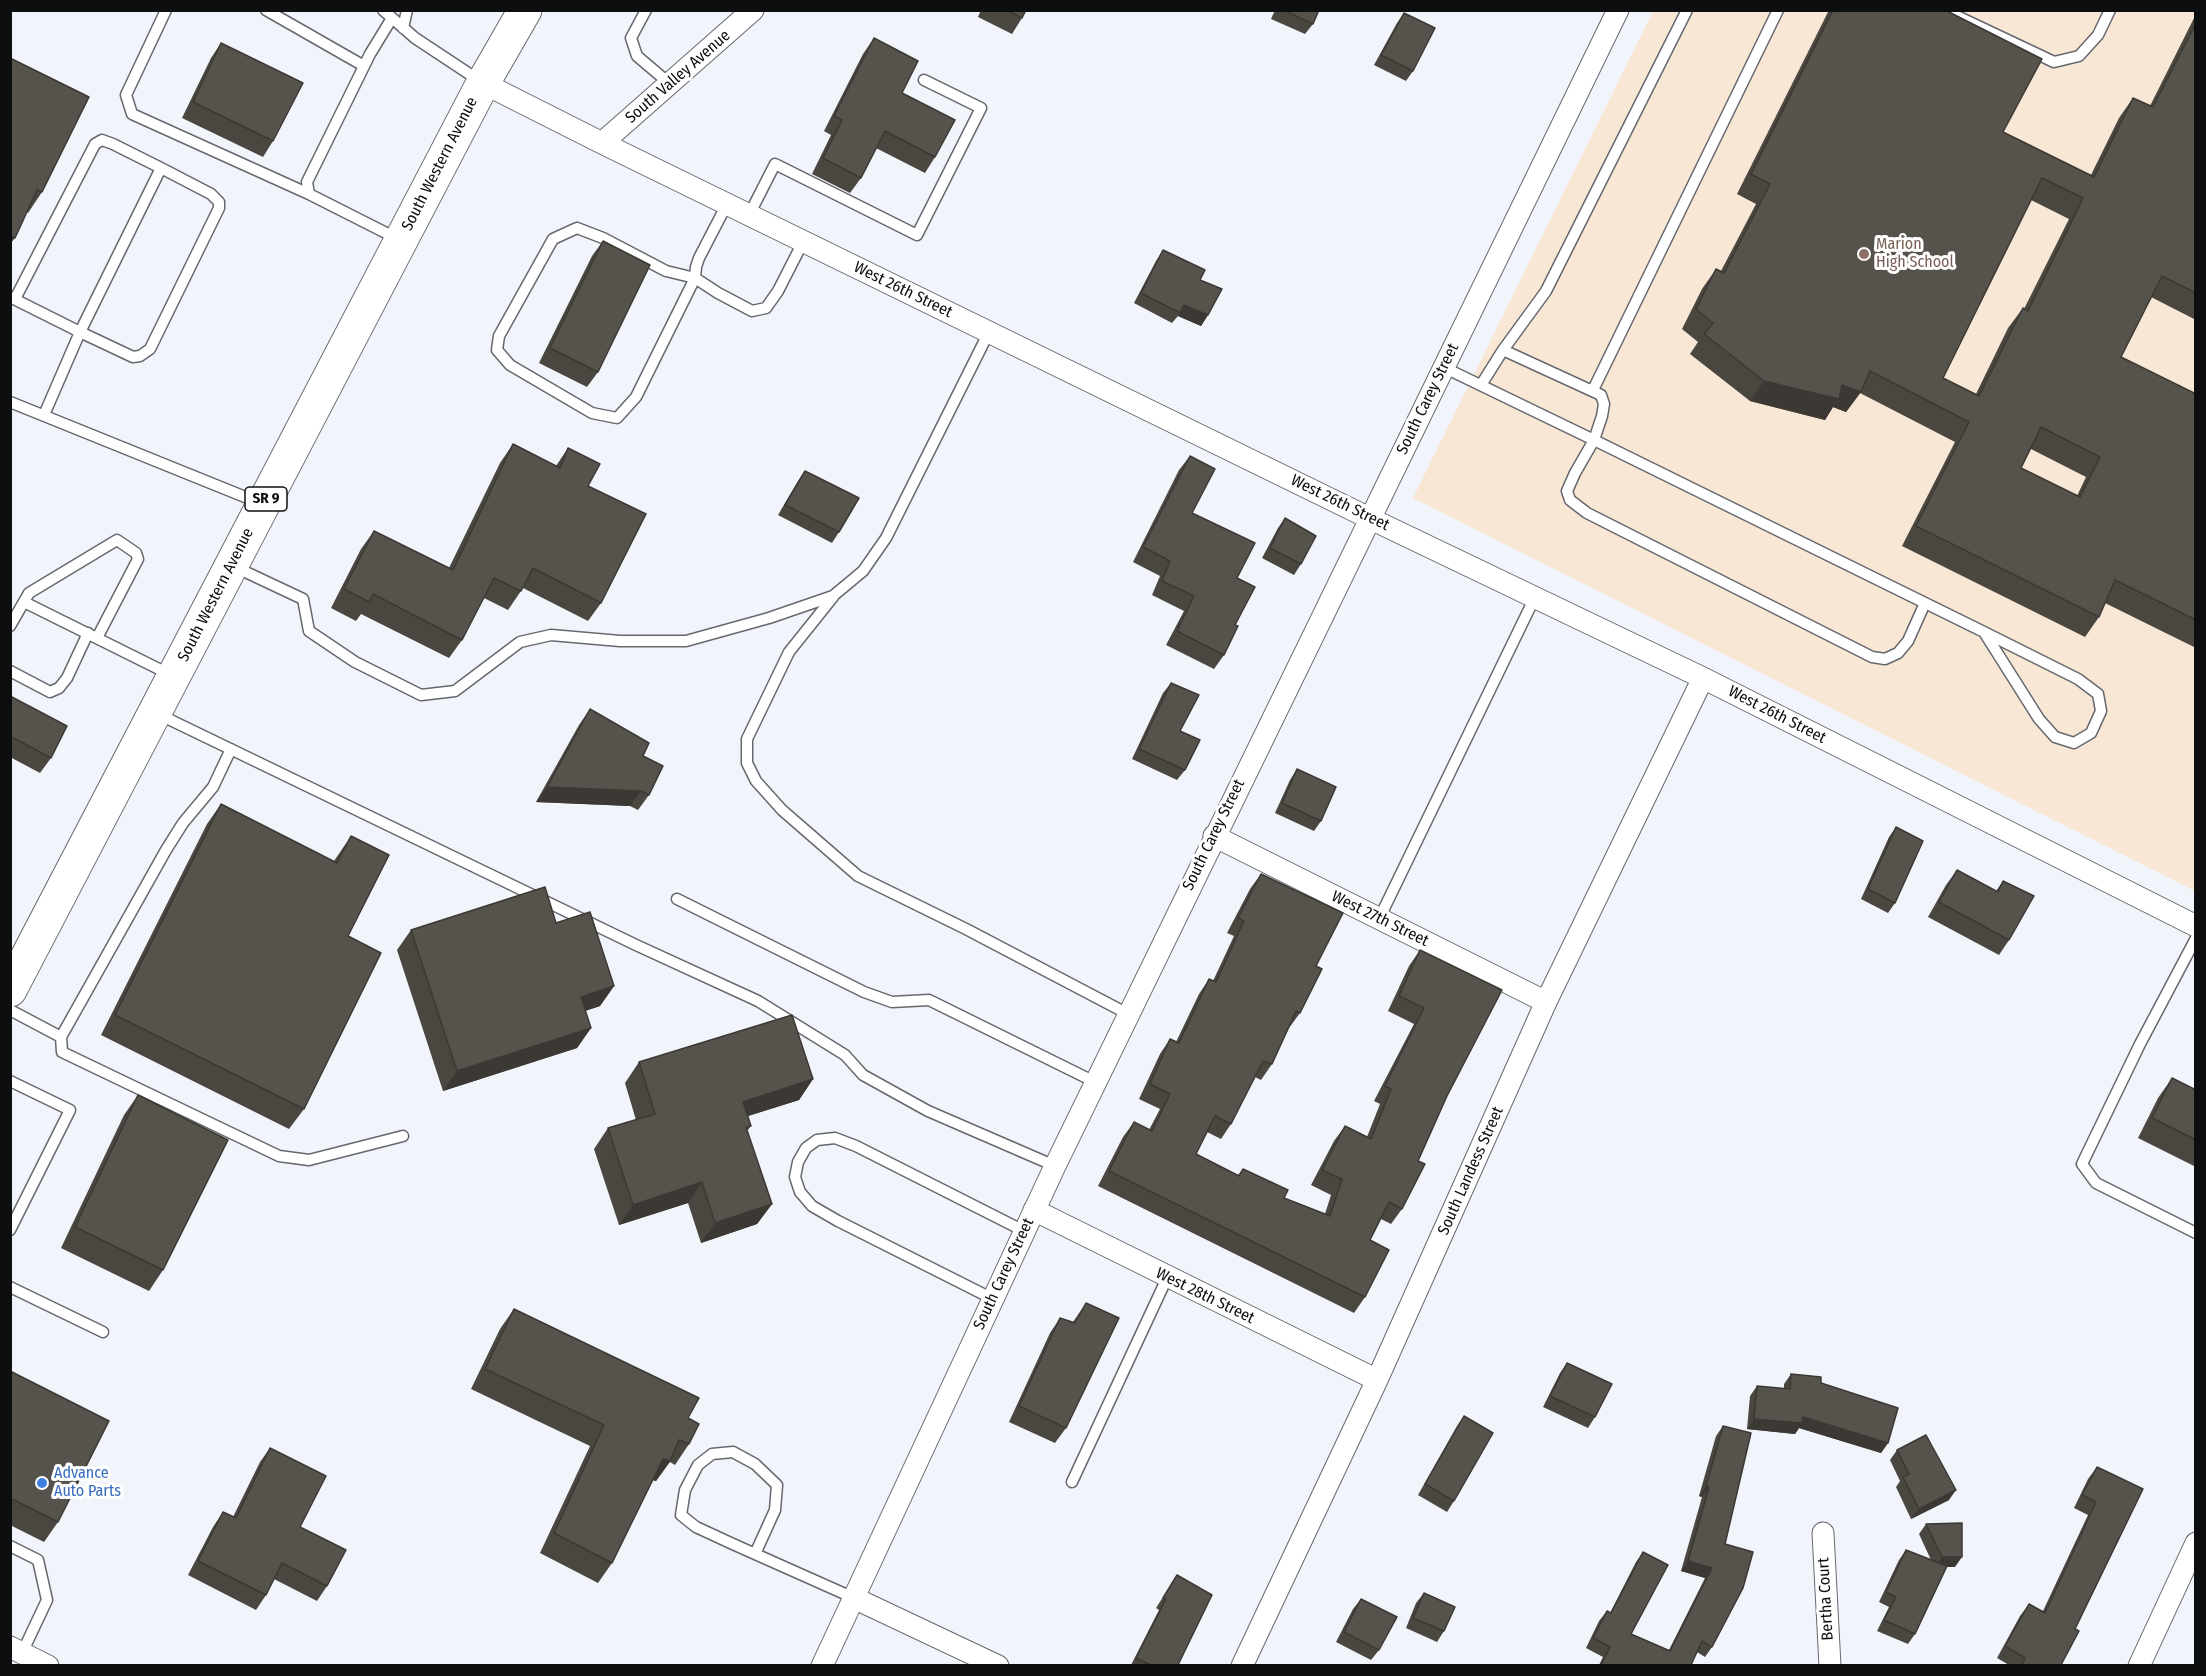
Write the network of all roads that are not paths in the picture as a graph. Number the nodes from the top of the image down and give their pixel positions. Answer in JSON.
{"nodes":[{"id":1,"x":166,"y":10,"type":"edge"},
{"id":2,"x":266,"y":10,"type":"edge"},
{"id":3,"x":407,"y":10,"type":"edge"},
{"id":4,"x":525,"y":10,"type":"edge"},
{"id":5,"x":646,"y":10,"type":"edge"},
{"id":6,"x":753,"y":10,"type":"edge"},
{"id":7,"x":1617,"y":10,"type":"edge"},
{"id":8,"x":1687,"y":10,"type":"edge"},
{"id":9,"x":1778,"y":10,"type":"edge"},
{"id":10,"x":1944,"y":10,"type":"edge"},
{"id":11,"x":2110,"y":10,"type":"edge"},
{"id":12,"x":387,"y":14,"type":"edge"},
{"id":13,"x":403,"y":28,"type":"junction"},
{"id":14,"x":364,"y":66,"type":"junction"},
{"id":15,"x":924,"y":80,"type":"dead end"},
{"id":16,"x":483,"y":82,"type":"junction"},
{"id":17,"x":670,"y":84,"type":"junction"},
{"id":18,"x":602,"y":143,"type":"junction"},
{"id":19,"x":161,"y":168,"type":"junction"},
{"id":20,"x":309,"y":194,"type":"junction"},
{"id":21,"x":727,"y":204,"type":"junction"},
{"id":22,"x":749,"y":215,"type":"junction"},
{"id":23,"x":401,"y":241,"type":"junction"},
{"id":24,"x":803,"y":242,"type":"junction"},
{"id":25,"x":695,"y":278,"type":"junction"},
{"id":26,"x":13,"y":298,"type":"edge"},
{"id":27,"x":80,"y":332,"type":"junction"},
{"id":28,"x":989,"y":333,"type":"junction"},
{"id":29,"x":1503,"y":350,"type":"junction"},
{"id":30,"x":1443,"y":367,"type":"junction"},
{"id":31,"x":1480,"y":385,"type":"junction"},
{"id":32,"x":1593,"y":390,"type":"junction"},
{"id":33,"x":10,"y":402,"type":"edge"},
{"id":34,"x":44,"y":415,"type":"junction"},
{"id":35,"x":1594,"y":440,"type":"junction"},
{"id":36,"x":263,"y":505,"type":"junction"},
{"id":37,"x":1370,"y":518,"type":"junction"},
{"id":38,"x":231,"y":566,"type":"junction"},
{"id":39,"x":833,"y":596,"type":"junction"},
{"id":40,"x":1535,"y":597,"type":"junction"},
{"id":41,"x":24,"y":602,"type":"junction"},
{"id":42,"x":1925,"y":603,"type":"junction"},
{"id":43,"x":10,"y":626,"type":"edge"},
{"id":44,"x":1984,"y":632,"type":"junction"},
{"id":45,"x":92,"y":636,"type":"junction"},
{"id":46,"x":10,"y":671,"type":"edge"},
{"id":47,"x":174,"y":676,"type":"junction"},
{"id":48,"x":1703,"y":678,"type":"junction"},
{"id":49,"x":155,"y":712,"type":"junction"},
{"id":50,"x":231,"y":749,"type":"junction"},
{"id":51,"x":1214,"y":836,"type":"junction"},
{"id":52,"x":677,"y":899,"type":"dead end"},
{"id":53,"x":1379,"y":919,"type":"junction"},
{"id":54,"x":2196,"y":926,"type":"edge"},
{"id":55,"x":2196,"y":938,"type":"edge"},
{"id":56,"x":10,"y":990,"type":"edge"},
{"id":57,"x":1546,"y":1002,"type":"junction"},
{"id":58,"x":10,"y":1010,"type":"edge"},
{"id":59,"x":1128,"y":1014,"type":"junction"},
{"id":60,"x":61,"y":1037,"type":"junction"},
{"id":61,"x":10,"y":1081,"type":"edge"},
{"id":62,"x":1095,"y":1082,"type":"junction"},
{"id":63,"x":403,"y":1136,"type":"dead end"},
{"id":64,"x":1055,"y":1166,"type":"junction"},
{"id":65,"x":1034,"y":1210,"type":"junction"},
{"id":66,"x":10,"y":1230,"type":"edge"},
{"id":67,"x":1024,"y":1231,"type":"junction"},
{"id":68,"x":2196,"y":1233,"type":"edge"},
{"id":69,"x":1167,"y":1278,"type":"junction"},
{"id":70,"x":10,"y":1287,"type":"edge"},
{"id":71,"x":993,"y":1299,"type":"junction"},
{"id":72,"x":103,"y":1332,"type":"dead end"},
{"id":73,"x":1377,"y":1380,"type":"junction"},
{"id":74,"x":1072,"y":1482,"type":"dead end"},
{"id":75,"x":1823,"y":1533,"type":"dead end"},
{"id":76,"x":2196,"y":1544,"type":"edge"},
{"id":77,"x":10,"y":1546,"type":"edge"},
{"id":78,"x":755,"y":1554,"type":"junction"},
{"id":79,"x":854,"y":1598,"type":"junction"},
{"id":80,"x":16,"y":1650,"type":"edge"},
{"id":81,"x":48,"y":1665,"type":"edge"},
{"id":82,"x":822,"y":1665,"type":"edge"},
{"id":83,"x":998,"y":1665,"type":"edge"},
{"id":84,"x":1242,"y":1665,"type":"edge"},
{"id":85,"x":1830,"y":1665,"type":"edge"},
{"id":86,"x":2139,"y":1665,"type":"edge"}],
"edges":[{"from":1,"to":20,"type":"lane"},
{"from":2,"to":14,"type":"lane"},
{"from":3,"to":13,"type":"lane"},
{"from":4,"to":16,"type":"highway","name":"South Western Avenue","number":"SR 9"},
{"from":5,"to":17,"type":"lane"},
{"from":6,"to":17,"type":"street","name":"South Valley Avenue"},
{"from":7,"to":30,"type":"street","name":"South Carey Street"},
{"from":8,"to":29,"type":"lane"},
{"from":9,"to":32,"type":"lane"},
{"from":10,"to":11,"type":"lane"},
{"from":12,"to":13,"type":"lane"},
{"from":12,"to":14,"type":"lane"},
{"from":13,"to":16,"type":"lane"},
{"from":14,"to":20,"type":"lane"},
{"from":15,"to":22,"type":"lane"},
{"from":16,"to":18,"type":"street","name":"West 26th Street"},
{"from":16,"to":23,"type":"highway","name":"South Western Avenue","number":"SR 9"},
{"from":17,"to":18,"type":"street","name":"South Valley Avenue"},
{"from":18,"to":21,"type":"street","name":"West 26th Street"},
{"from":19,"to":26,"type":"lane"},
{"from":19,"to":27,"type":"lane"},
{"from":19,"to":27,"type":"lane"},
{"from":20,"to":23,"type":"lane"},
{"from":21,"to":22,"type":"street","name":"West 26th Street"},
{"from":21,"to":25,"type":"lane"},
{"from":22,"to":24,"type":"street","name":"West 26th Street"},
{"from":23,"to":36,"type":"highway","name":"South Western Avenue","number":"SR 9"},
{"from":24,"to":25,"type":"lane"},
{"from":24,"to":28,"type":"street","name":"West 26th Street"},
{"from":25,"to":25,"type":"lane"},
{"from":26,"to":27,"type":"lane"},
{"from":27,"to":34,"type":"lane"},
{"from":28,"to":37,"type":"street","name":"West 26th Street"},
{"from":28,"to":39,"type":"lane"},
{"from":29,"to":31,"type":"lane"},
{"from":29,"to":32,"type":"lane"},
{"from":30,"to":31,"type":"lane"},
{"from":30,"to":37,"type":"street","name":"South Carey Street"},
{"from":31,"to":35,"type":"lane"},
{"from":32,"to":35,"type":"lane"},
{"from":33,"to":34,"type":"lane"},
{"from":34,"to":36,"type":"lane"},
{"from":35,"to":42,"type":"lane"},
{"from":35,"to":42,"type":"lane"},
{"from":36,"to":38,"type":"highway","name":"South Western Avenue","number":"SR 9"},
{"from":37,"to":40,"type":"street","name":"West 26th Street"},
{"from":37,"to":51,"type":"street","name":"South Carey Street"},
{"from":38,"to":39,"type":"lane"},
{"from":38,"to":47,"type":"highway","name":"South Western Avenue","number":"SR 9"},
{"from":39,"to":59,"type":"lane"},
{"from":40,"to":48,"type":"street","name":"West 26th Street"},
{"from":40,"to":53,"type":"lane"},
{"from":41,"to":43,"type":"lane"},
{"from":41,"to":45,"type":"lane"},
{"from":41,"to":45,"type":"lane"},
{"from":42,"to":44,"type":"lane"},
{"from":44,"to":44,"type":"lane"},
{"from":45,"to":46,"type":"lane"},
{"from":45,"to":47,"type":"lane"},
{"from":47,"to":49,"type":"highway","name":"South Western Avenue","number":"SR 9"},
{"from":48,"to":54,"type":"street","name":"West 26th Street"},
{"from":48,"to":57,"type":"street","name":"South Landess Street"},
{"from":49,"to":50,"type":"lane"},
{"from":49,"to":56,"type":"highway","name":"South Western Avenue","number":"SR 9"},
{"from":50,"to":60,"type":"lane"},
{"from":50,"to":64,"type":"lane"},
{"from":51,"to":53,"type":"street","name":"West 27th Street"},
{"from":51,"to":59,"type":"street","name":"South Carey Street"},
{"from":52,"to":62,"type":"lane"},
{"from":53,"to":57,"type":"street","name":"West 27th Street"},
{"from":55,"to":68,"type":"lane"},
{"from":57,"to":73,"type":"street","name":"South Landess Street"},
{"from":58,"to":60,"type":"lane"},
{"from":59,"to":62,"type":"street","name":"South Carey Street"},
{"from":60,"to":63,"type":"lane"},
{"from":61,"to":66,"type":"lane"},
{"from":62,"to":64,"type":"street","name":"South Carey Street"},
{"from":64,"to":65,"type":"street","name":"South Carey Street"},
{"from":65,"to":67,"type":"street","name":"South Carey Street"},
{"from":65,"to":69,"type":"street","name":"West 28th Street"},
{"from":67,"to":71,"type":"street","name":"South Carey Street"},
{"from":67,"to":71,"type":"lane"},
{"from":69,"to":73,"type":"street","name":"West 28th Street"},
{"from":69,"to":74,"type":"lane"},
{"from":70,"to":72,"type":"lane"},
{"from":71,"to":79,"type":"street","name":"South Carey Street"},
{"from":73,"to":84,"type":"street","name":"South Landess Street"},
{"from":75,"to":85,"type":"street","name":"Bertha Court"},
{"from":76,"to":86,"type":"street"},
{"from":77,"to":80,"type":"lane"},
{"from":78,"to":78,"type":"lane"},
{"from":78,"to":79,"type":"lane"},
{"from":79,"to":82,"type":"street","name":"South Carey Street"},
{"from":79,"to":83,"type":"street"},
{"from":80,"to":81,"type":"street"}]}
